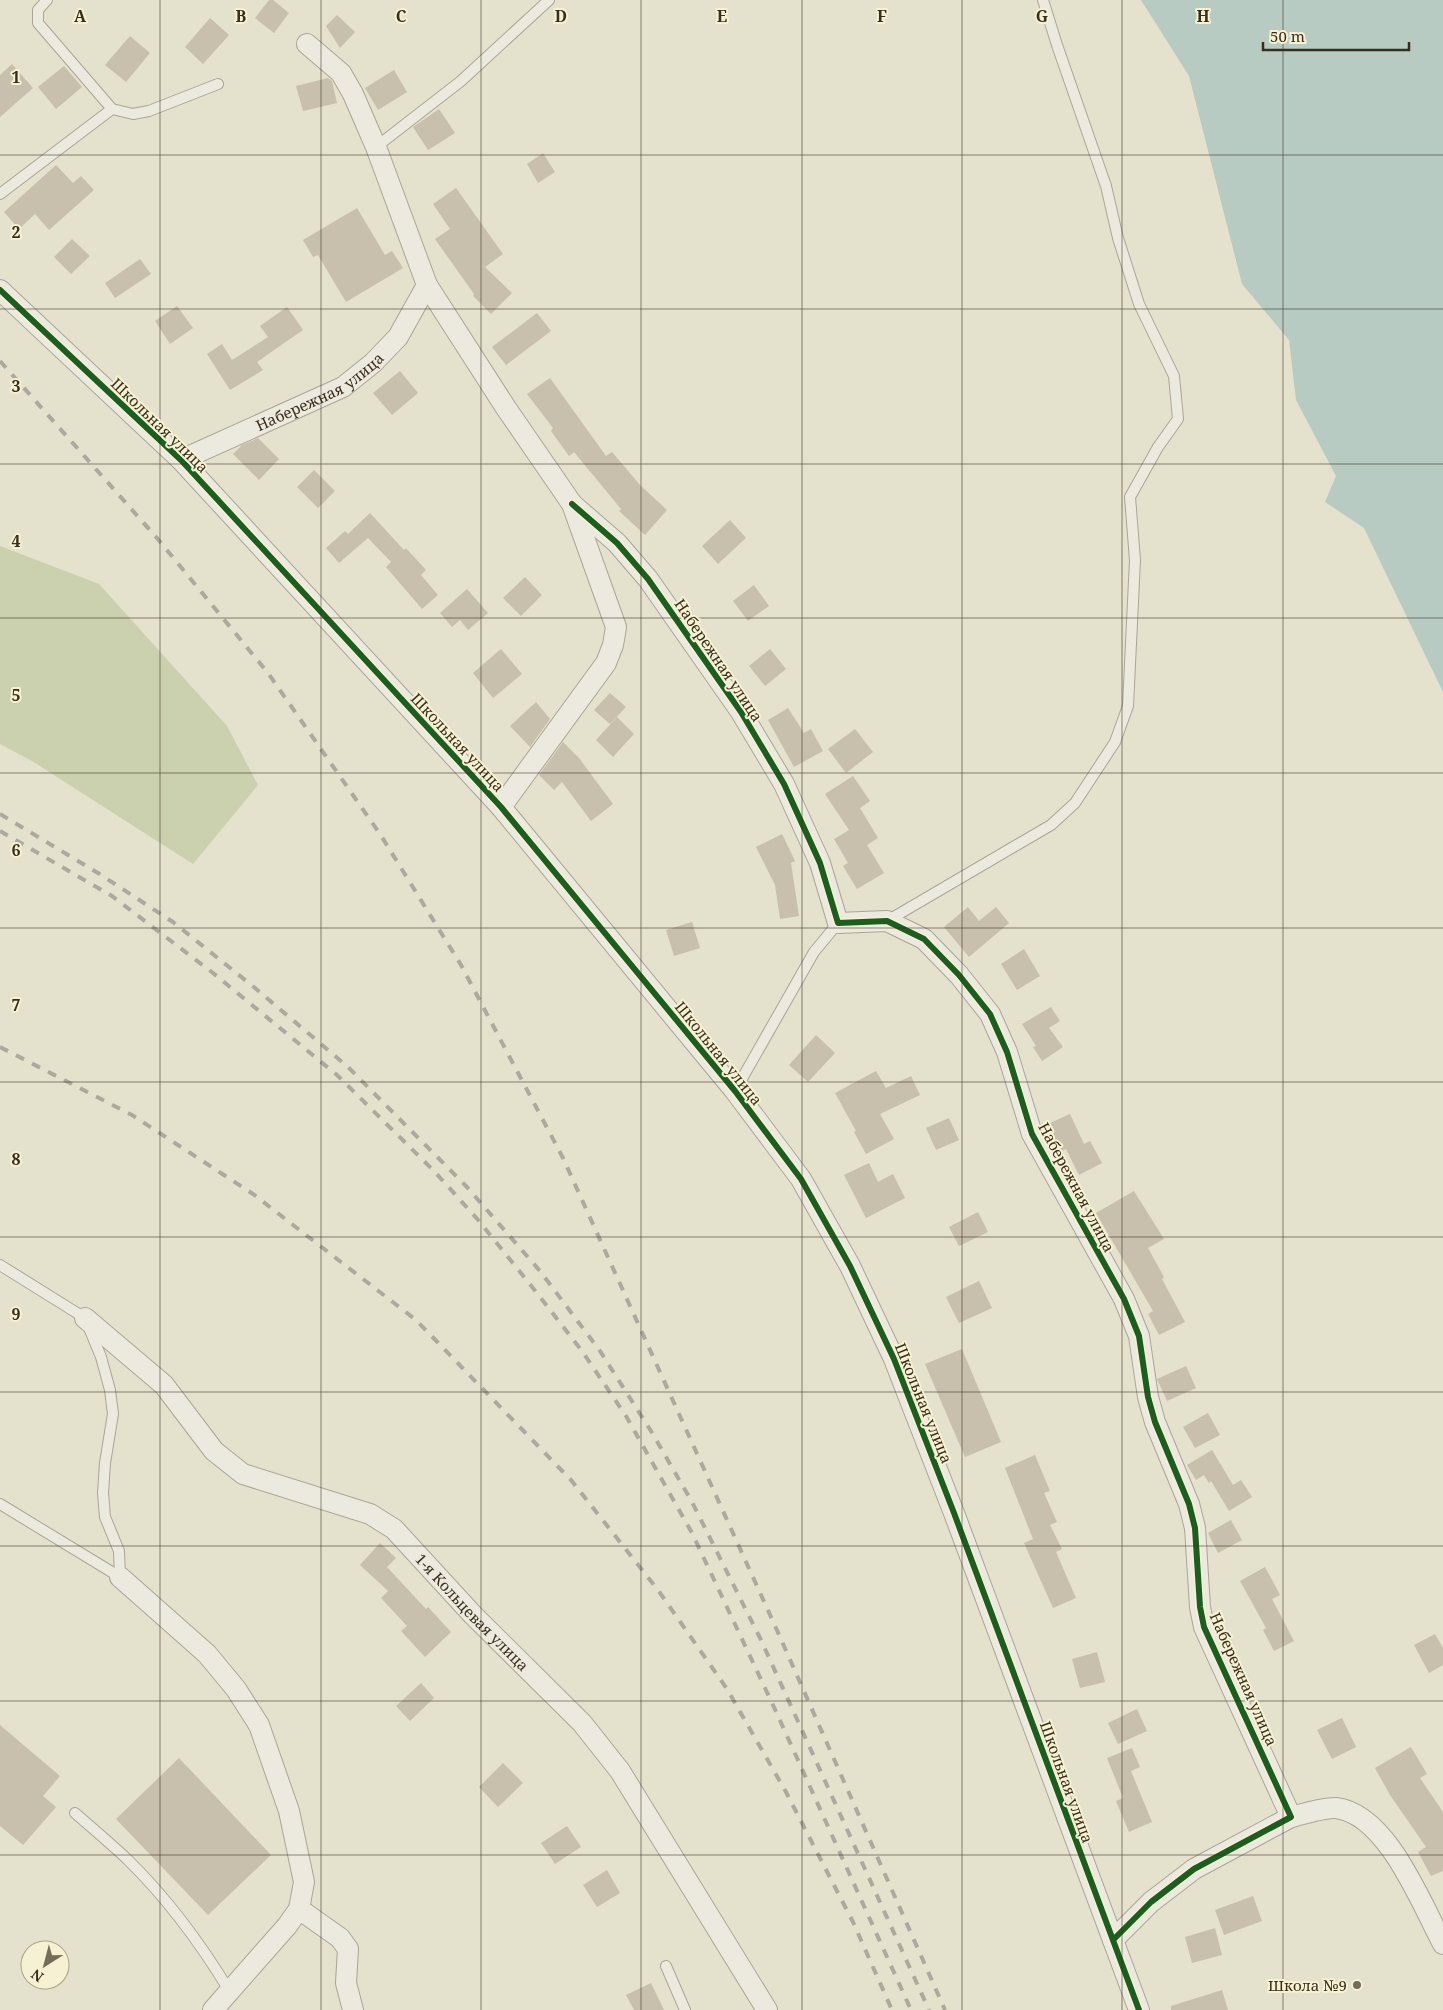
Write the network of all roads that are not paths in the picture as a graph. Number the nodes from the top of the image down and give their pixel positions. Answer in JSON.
{"nodes":[{"id":1,"x":47,"y":0,"type":"edge"},
{"id":2,"x":548,"y":0,"type":"edge"},
{"id":3,"x":1043,"y":0,"type":"edge"},
{"id":4,"x":307,"y":44,"type":"dead end"},
{"id":5,"x":218,"y":84,"type":"dead end"},
{"id":6,"x":112,"y":109,"type":"junction"},
{"id":7,"x":376,"y":147,"type":"junction"},
{"id":8,"x":0,"y":194,"type":"edge"},
{"id":9,"x":427,"y":285,"type":"junction"},
{"id":10,"x":0,"y":290,"type":"edge"},
{"id":11,"x":181,"y":460,"type":"junction"},
{"id":12,"x":572,"y":504,"type":"junction"},
{"id":13,"x":501,"y":807,"type":"junction"},
{"id":14,"x":887,"y":921,"type":"junction"},
{"id":15,"x":838,"y":923,"type":"junction"},
{"id":16,"x":736,"y":1091,"type":"junction"},
{"id":17,"x":0,"y":1265,"type":"edge"},
{"id":18,"x":86,"y":1318,"type":"junction"},
{"id":19,"x":0,"y":1504,"type":"edge"},
{"id":20,"x":120,"y":1577,"type":"junction"},
{"id":21,"x":75,"y":1813,"type":"dead end"},
{"id":22,"x":1291,"y":1817,"type":"junction"},
{"id":23,"x":299,"y":1909,"type":"junction"},
{"id":24,"x":1113,"y":1940,"type":"junction"},
{"id":25,"x":1443,"y":1944,"type":"edge"},
{"id":26,"x":666,"y":1966,"type":"dead end"},
{"id":27,"x":230,"y":1992,"type":"junction"},
{"id":28,"x":213,"y":2010,"type":"edge"},
{"id":29,"x":353,"y":2010,"type":"edge"},
{"id":30,"x":685,"y":2010,"type":"edge"},
{"id":31,"x":767,"y":2010,"type":"edge"},
{"id":32,"x":1139,"y":2010,"type":"edge"}],
"edges":[{"from":1,"to":6,"type":"lane"},
{"from":2,"to":7,"type":"lane"},
{"from":3,"to":14,"type":"lane"},
{"from":4,"to":7,"type":"street","name":"Набережная улица"},
{"from":5,"to":6,"type":"lane"},
{"from":6,"to":8,"type":"lane"},
{"from":7,"to":9,"type":"street","name":"Набережная улица"},
{"from":9,"to":11,"type":"street","name":"Набережная улица"},
{"from":9,"to":12,"type":"street","name":"Набережная улица"},
{"from":10,"to":11,"type":"street","name":"Школьная улица"},
{"from":11,"to":13,"type":"street","name":"Школьная улица"},
{"from":12,"to":13,"type":"street","name":"Набережная улица"},
{"from":12,"to":15,"type":"street","name":"Набережная улица"},
{"from":13,"to":16,"type":"street","name":"Школьная улица"},
{"from":14,"to":15,"type":"street","name":"Набережная улица"},
{"from":14,"to":22,"type":"street","name":"Набережная улица"},
{"from":15,"to":16,"type":"lane"},
{"from":16,"to":24,"type":"street","name":"Школьная улица"},
{"from":17,"to":18,"type":"lane"},
{"from":18,"to":20,"type":"lane"},
{"from":18,"to":31,"type":"street","name":"1-я Кольцевая улица"},
{"from":19,"to":20,"type":"lane"},
{"from":20,"to":23,"type":"street"},
{"from":21,"to":27,"type":"lane"},
{"from":22,"to":24,"type":"street"},
{"from":22,"to":25,"type":"street"},
{"from":23,"to":27,"type":"street"},
{"from":23,"to":29,"type":"street"},
{"from":24,"to":32,"type":"street","name":"Школьная улица"},
{"from":26,"to":30,"type":"lane"},
{"from":27,"to":28,"type":"street"}]}
